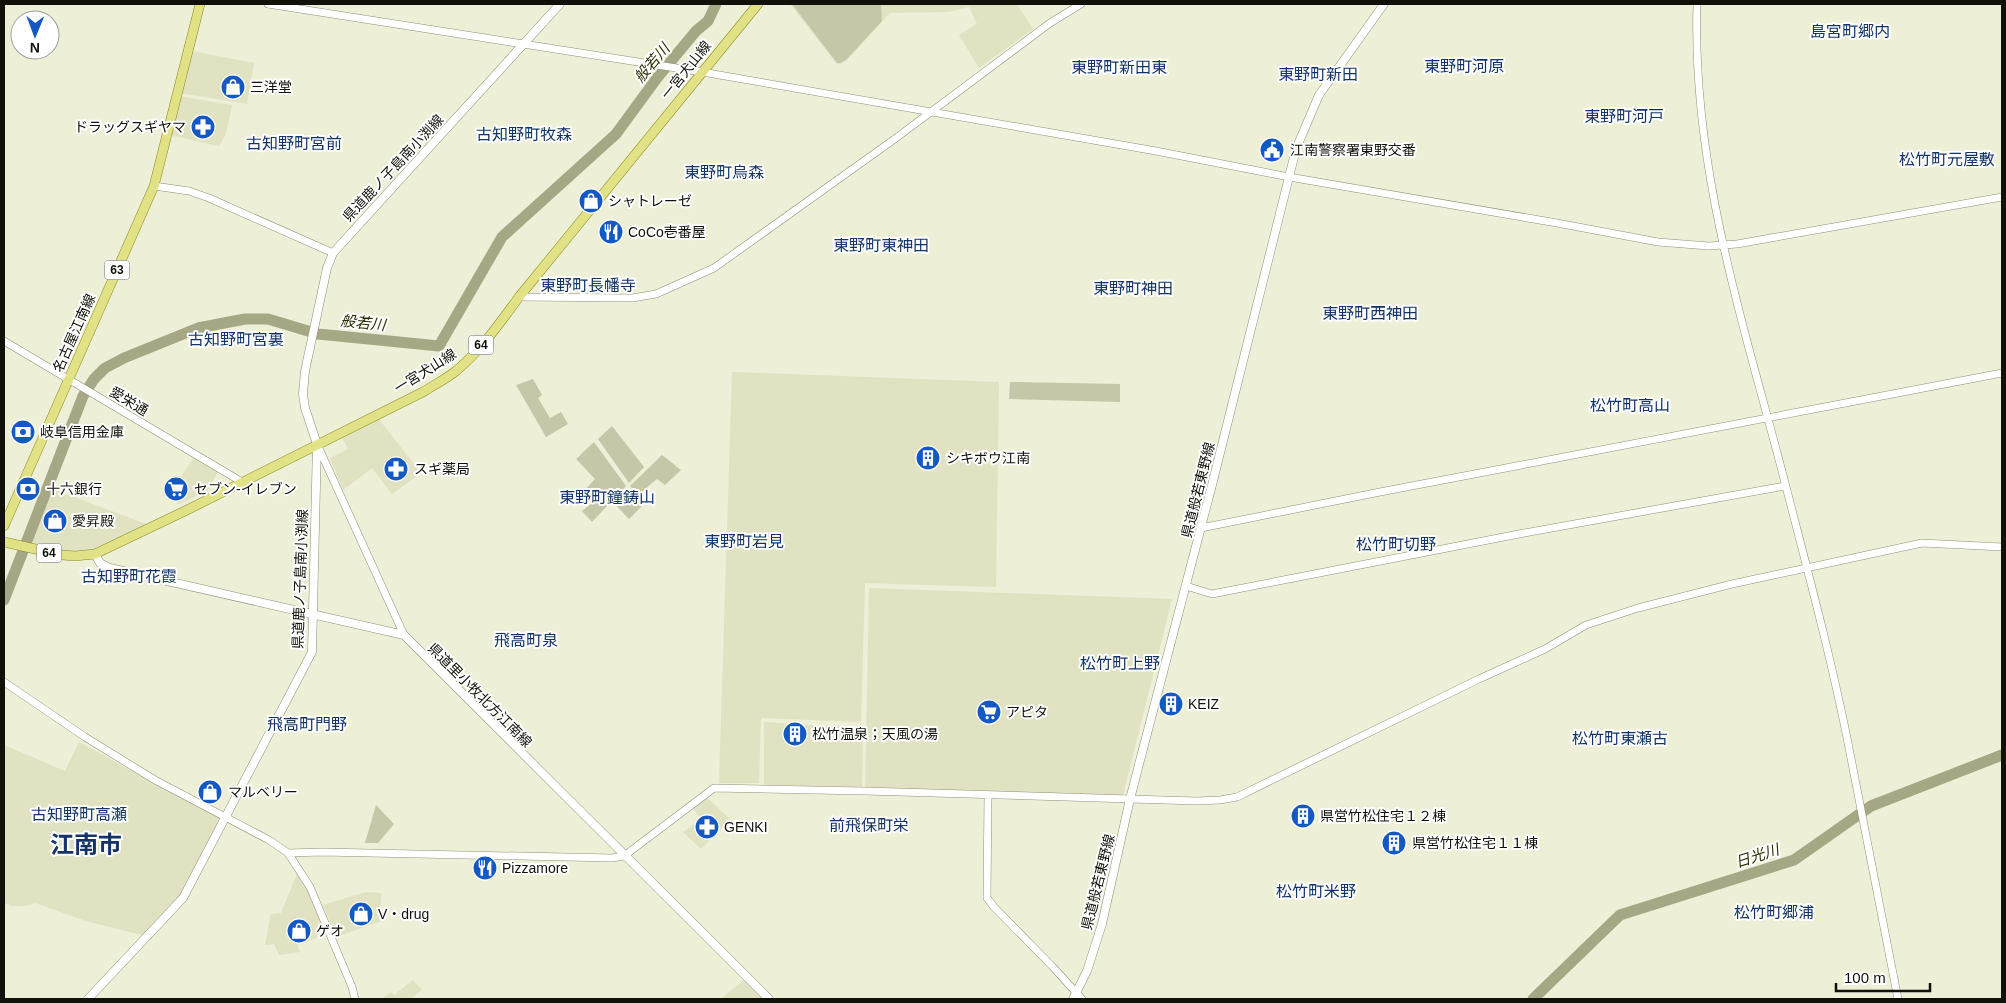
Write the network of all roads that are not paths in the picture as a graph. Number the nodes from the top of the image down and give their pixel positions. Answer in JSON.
{"nodes":[{"id":1,"x":200,"y":4,"type":"edge"},
{"id":2,"x":268,"y":4,"type":"edge"},
{"id":3,"x":560,"y":4,"type":"edge"},
{"id":4,"x":758,"y":4,"type":"edge"},
{"id":5,"x":1081,"y":4,"type":"edge"},
{"id":6,"x":1384,"y":4,"type":"edge"},
{"id":7,"x":1697,"y":4,"type":"edge"},
{"id":8,"x":524,"y":44,"type":"junction"},
{"id":9,"x":702,"y":72,"type":"junction"},
{"id":10,"x":930,"y":112,"type":"junction"},
{"id":11,"x":1289,"y":177,"type":"junction"},
{"id":12,"x":154,"y":186,"type":"junction"},
{"id":13,"x":2002,"y":197,"type":"edge"},
{"id":14,"x":1722,"y":245,"type":"junction"},
{"id":15,"x":332,"y":253,"type":"junction"},
{"id":16,"x":519,"y":297,"type":"junction"},
{"id":17,"x":4,"y":341,"type":"edge"},
{"id":18,"x":2002,"y":373,"type":"edge"},
{"id":19,"x":68,"y":379,"type":"junction"},
{"id":20,"x":1767,"y":418,"type":"junction"},
{"id":21,"x":316,"y":444,"type":"junction"},
{"id":22,"x":242,"y":482,"type":"junction"},
{"id":23,"x":1786,"y":486,"type":"junction"},
{"id":24,"x":4,"y":526,"type":"edge"},
{"id":25,"x":1201,"y":528,"type":"junction"},
{"id":26,"x":4,"y":542,"type":"edge"},
{"id":27,"x":2002,"y":547,"type":"edge"},
{"id":28,"x":95,"y":554,"type":"junction"},
{"id":29,"x":1806,"y":567,"type":"junction"},
{"id":30,"x":1186,"y":586,"type":"junction"},
{"id":31,"x":314,"y":614,"type":"junction"},
{"id":32,"x":404,"y":635,"type":"junction"},
{"id":33,"x":4,"y":682,"type":"edge"},
{"id":34,"x":988,"y":796,"type":"junction"},
{"id":35,"x":1130,"y":799,"type":"junction"},
{"id":36,"x":226,"y":818,"type":"junction"},
{"id":37,"x":288,"y":853,"type":"junction"},
{"id":38,"x":624,"y":856,"type":"junction"},
{"id":39,"x":352,"y":987,"type":"junction"},
{"id":40,"x":1077,"y":997,"type":"edge"},
{"id":41,"x":88,"y":999,"type":"edge"},
{"id":42,"x":355,"y":999,"type":"edge"},
{"id":43,"x":361,"y":999,"type":"edge"},
{"id":44,"x":769,"y":999,"type":"edge"},
{"id":45,"x":1898,"y":999,"type":"edge"}],
"edges":[{"from":1,"to":12,"type":"main road","name":"名古屋江南線","number":"63"},
{"from":2,"to":8,"type":"street"},
{"from":3,"to":8,"type":"main road","name":"県道鹿ノ子島南小渕線"},
{"from":4,"to":9,"type":"main road","name":"一宮犬山線","number":"64"},
{"from":5,"to":10,"type":"street"},
{"from":6,"to":11,"type":"main road","name":"県道般若東野線"},
{"from":7,"to":14,"type":"street"},
{"from":8,"to":9,"type":"street"},
{"from":8,"to":15,"type":"main road","name":"県道鹿ノ子島南小渕線"},
{"from":9,"to":10,"type":"street"},
{"from":9,"to":16,"type":"main road","name":"一宮犬山線","number":"64"},
{"from":10,"to":11,"type":"street"},
{"from":10,"to":16,"type":"street"},
{"from":11,"to":14,"type":"street"},
{"from":11,"to":25,"type":"main road","name":"県道般若東野線"},
{"from":12,"to":15,"type":"street"},
{"from":12,"to":19,"type":"main road","name":"名古屋江南線","number":"63"},
{"from":13,"to":14,"type":"street"},
{"from":14,"to":20,"type":"street"},
{"from":15,"to":21,"type":"main road","name":"県道鹿ノ子島南小渕線"},
{"from":16,"to":21,"type":"main road","name":"一宮犬山線","number":"64"},
{"from":17,"to":19,"type":"street","name":"愛栄通"},
{"from":18,"to":20,"type":"street"},
{"from":19,"to":22,"type":"street","name":"愛栄通"},
{"from":19,"to":24,"type":"main road","name":"名古屋江南線","number":"63"},
{"from":20,"to":23,"type":"street"},
{"from":20,"to":25,"type":"street"},
{"from":21,"to":22,"type":"main road","name":"一宮犬山線","number":"64"},
{"from":21,"to":31,"type":"main road","name":"県道鹿ノ子島南小渕線"},
{"from":21,"to":32,"type":"street"},
{"from":22,"to":28,"type":"main road","name":"一宮犬山線","number":"64"},
{"from":23,"to":29,"type":"street"},
{"from":23,"to":30,"type":"street"},
{"from":25,"to":30,"type":"main road","name":"県道般若東野線"},
{"from":26,"to":28,"type":"main road","name":"一宮犬山線","number":"64"},
{"from":27,"to":29,"type":"street"},
{"from":28,"to":31,"type":"main road"},
{"from":29,"to":35,"type":"street"},
{"from":29,"to":45,"type":"street"},
{"from":30,"to":35,"type":"main road","name":"県道般若東野線"},
{"from":31,"to":32,"type":"main road"},
{"from":31,"to":36,"type":"main road","name":"県道鹿ノ子島南小渕線"},
{"from":32,"to":38,"type":"main road","name":"県道里小牧北方江南線"},
{"from":33,"to":36,"type":"street"},
{"from":34,"to":35,"type":"street"},
{"from":34,"to":38,"type":"street"},
{"from":34,"to":40,"type":"street"},
{"from":35,"to":40,"type":"main road","name":"県道般若東野線"},
{"from":36,"to":37,"type":"street"},
{"from":36,"to":41,"type":"main road","name":"県道鹿ノ子島南小渕線"},
{"from":37,"to":38,"type":"street"},
{"from":37,"to":39,"type":"street"},
{"from":38,"to":44,"type":"main road","name":"県道里小牧北方江南線"},
{"from":39,"to":42,"type":"street"},
{"from":39,"to":43,"type":"street"}]}
